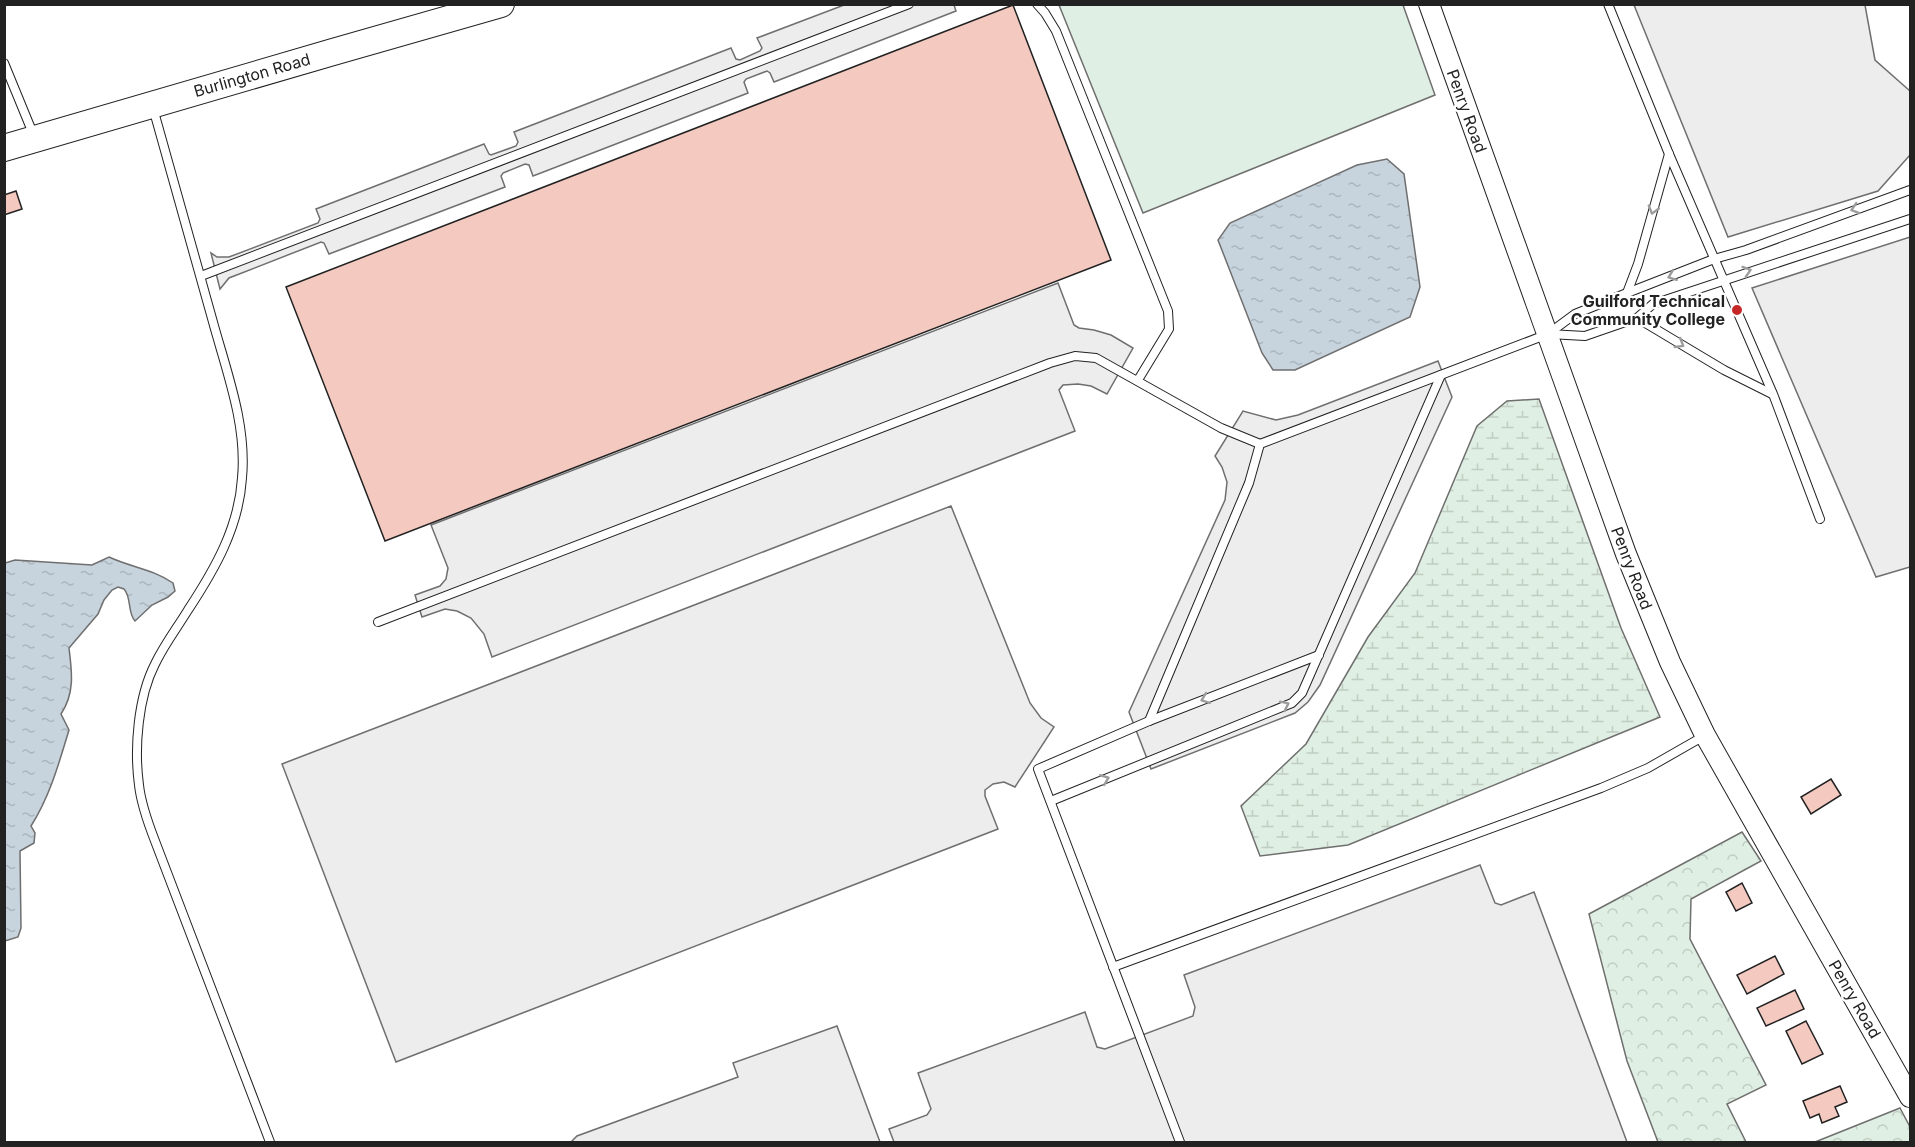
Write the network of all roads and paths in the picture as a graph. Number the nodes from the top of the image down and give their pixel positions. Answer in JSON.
{"nodes":[{"id":1,"x":501,"y":4,"type":"edge"},
{"id":2,"x":909,"y":4,"type":"edge"},
{"id":3,"x":1037,"y":4,"type":"edge"},
{"id":4,"x":1429,"y":4,"type":"edge"},
{"id":5,"x":1608,"y":4,"type":"edge"},
{"id":6,"x":4,"y":63,"type":"edge"},
{"id":7,"x":152,"y":104,"type":"junction"},
{"id":8,"x":35,"y":139,"type":"junction"},
{"id":9,"x":4,"y":148,"type":"edge"},
{"id":10,"x":1669,"y":154,"type":"junction"},
{"id":11,"x":1911,"y":190,"type":"edge"},
{"id":12,"x":1911,"y":219,"type":"edge"},
{"id":13,"x":1714,"y":259,"type":"junction"},
{"id":14,"x":201,"y":276,"type":"junction"},
{"id":15,"x":1723,"y":279,"type":"junction"},
{"id":16,"x":1627,"y":293,"type":"junction"},
{"id":17,"x":1637,"y":318,"type":"junction"},
{"id":18,"x":1548,"y":334,"type":"junction"},
{"id":19,"x":1442,"y":375,"type":"junction"},
{"id":20,"x":1138,"y":380,"type":"junction"},
{"id":21,"x":1773,"y":394,"type":"junction"},
{"id":22,"x":1260,"y":444,"type":"junction"},
{"id":23,"x":1820,"y":519,"type":"dead end"},
{"id":24,"x":378,"y":622,"type":"dead end"},
{"id":25,"x":1319,"y":655,"type":"junction"},
{"id":26,"x":1149,"y":721,"type":"junction"},
{"id":27,"x":1705,"y":735,"type":"junction"},
{"id":28,"x":1051,"y":801,"type":"junction"},
{"id":29,"x":1113,"y":967,"type":"junction"},
{"id":30,"x":1911,"y":1097,"type":"edge"},
{"id":31,"x":270,"y":1143,"type":"edge"},
{"id":32,"x":1180,"y":1143,"type":"edge"}],
"edges":[{"from":1,"to":7,"type":"highway","name":"Burlington Road"},
{"from":2,"to":14,"type":"lane"},
{"from":3,"to":20,"type":"lane"},
{"from":4,"to":18,"type":"street","name":"Penry Road"},
{"from":5,"to":10,"type":"lane"},
{"from":6,"to":8,"type":"lane"},
{"from":7,"to":8,"type":"highway","name":"Burlington Road"},
{"from":7,"to":14,"type":"lane"},
{"from":8,"to":9,"type":"highway","name":"Burlington Road"},
{"from":10,"to":13,"type":"lane"},
{"from":10,"to":16,"type":"lane","one_way":true},
{"from":11,"to":13,"type":"lane","one_way":true},
{"from":15,"to":12,"type":"lane","one_way":true},
{"from":13,"to":15,"type":"lane"},
{"from":13,"to":16,"type":"lane","one_way":true},
{"from":14,"to":31,"type":"lane"},
{"from":15,"to":17,"type":"lane"},
{"from":15,"to":21,"type":"lane"},
{"from":16,"to":18,"type":"lane"},
{"from":17,"to":18,"type":"lane"},
{"from":17,"to":21,"type":"lane","one_way":true},
{"from":18,"to":19,"type":"lane"},
{"from":18,"to":27,"type":"street","name":"Penry Road"},
{"from":19,"to":22,"type":"lane"},
{"from":19,"to":25,"type":"lane"},
{"from":20,"to":22,"type":"lane"},
{"from":20,"to":24,"type":"lane"},
{"from":21,"to":23,"type":"lane"},
{"from":22,"to":26,"type":"lane"},
{"from":25,"to":26,"type":"lane","one_way":true},
{"from":28,"to":25,"type":"lane","one_way":true},
{"from":26,"to":28,"type":"lane"},
{"from":27,"to":29,"type":"lane"},
{"from":27,"to":30,"type":"street","name":"Penry Road"},
{"from":28,"to":29,"type":"lane"},
{"from":29,"to":32,"type":"lane"}]}
